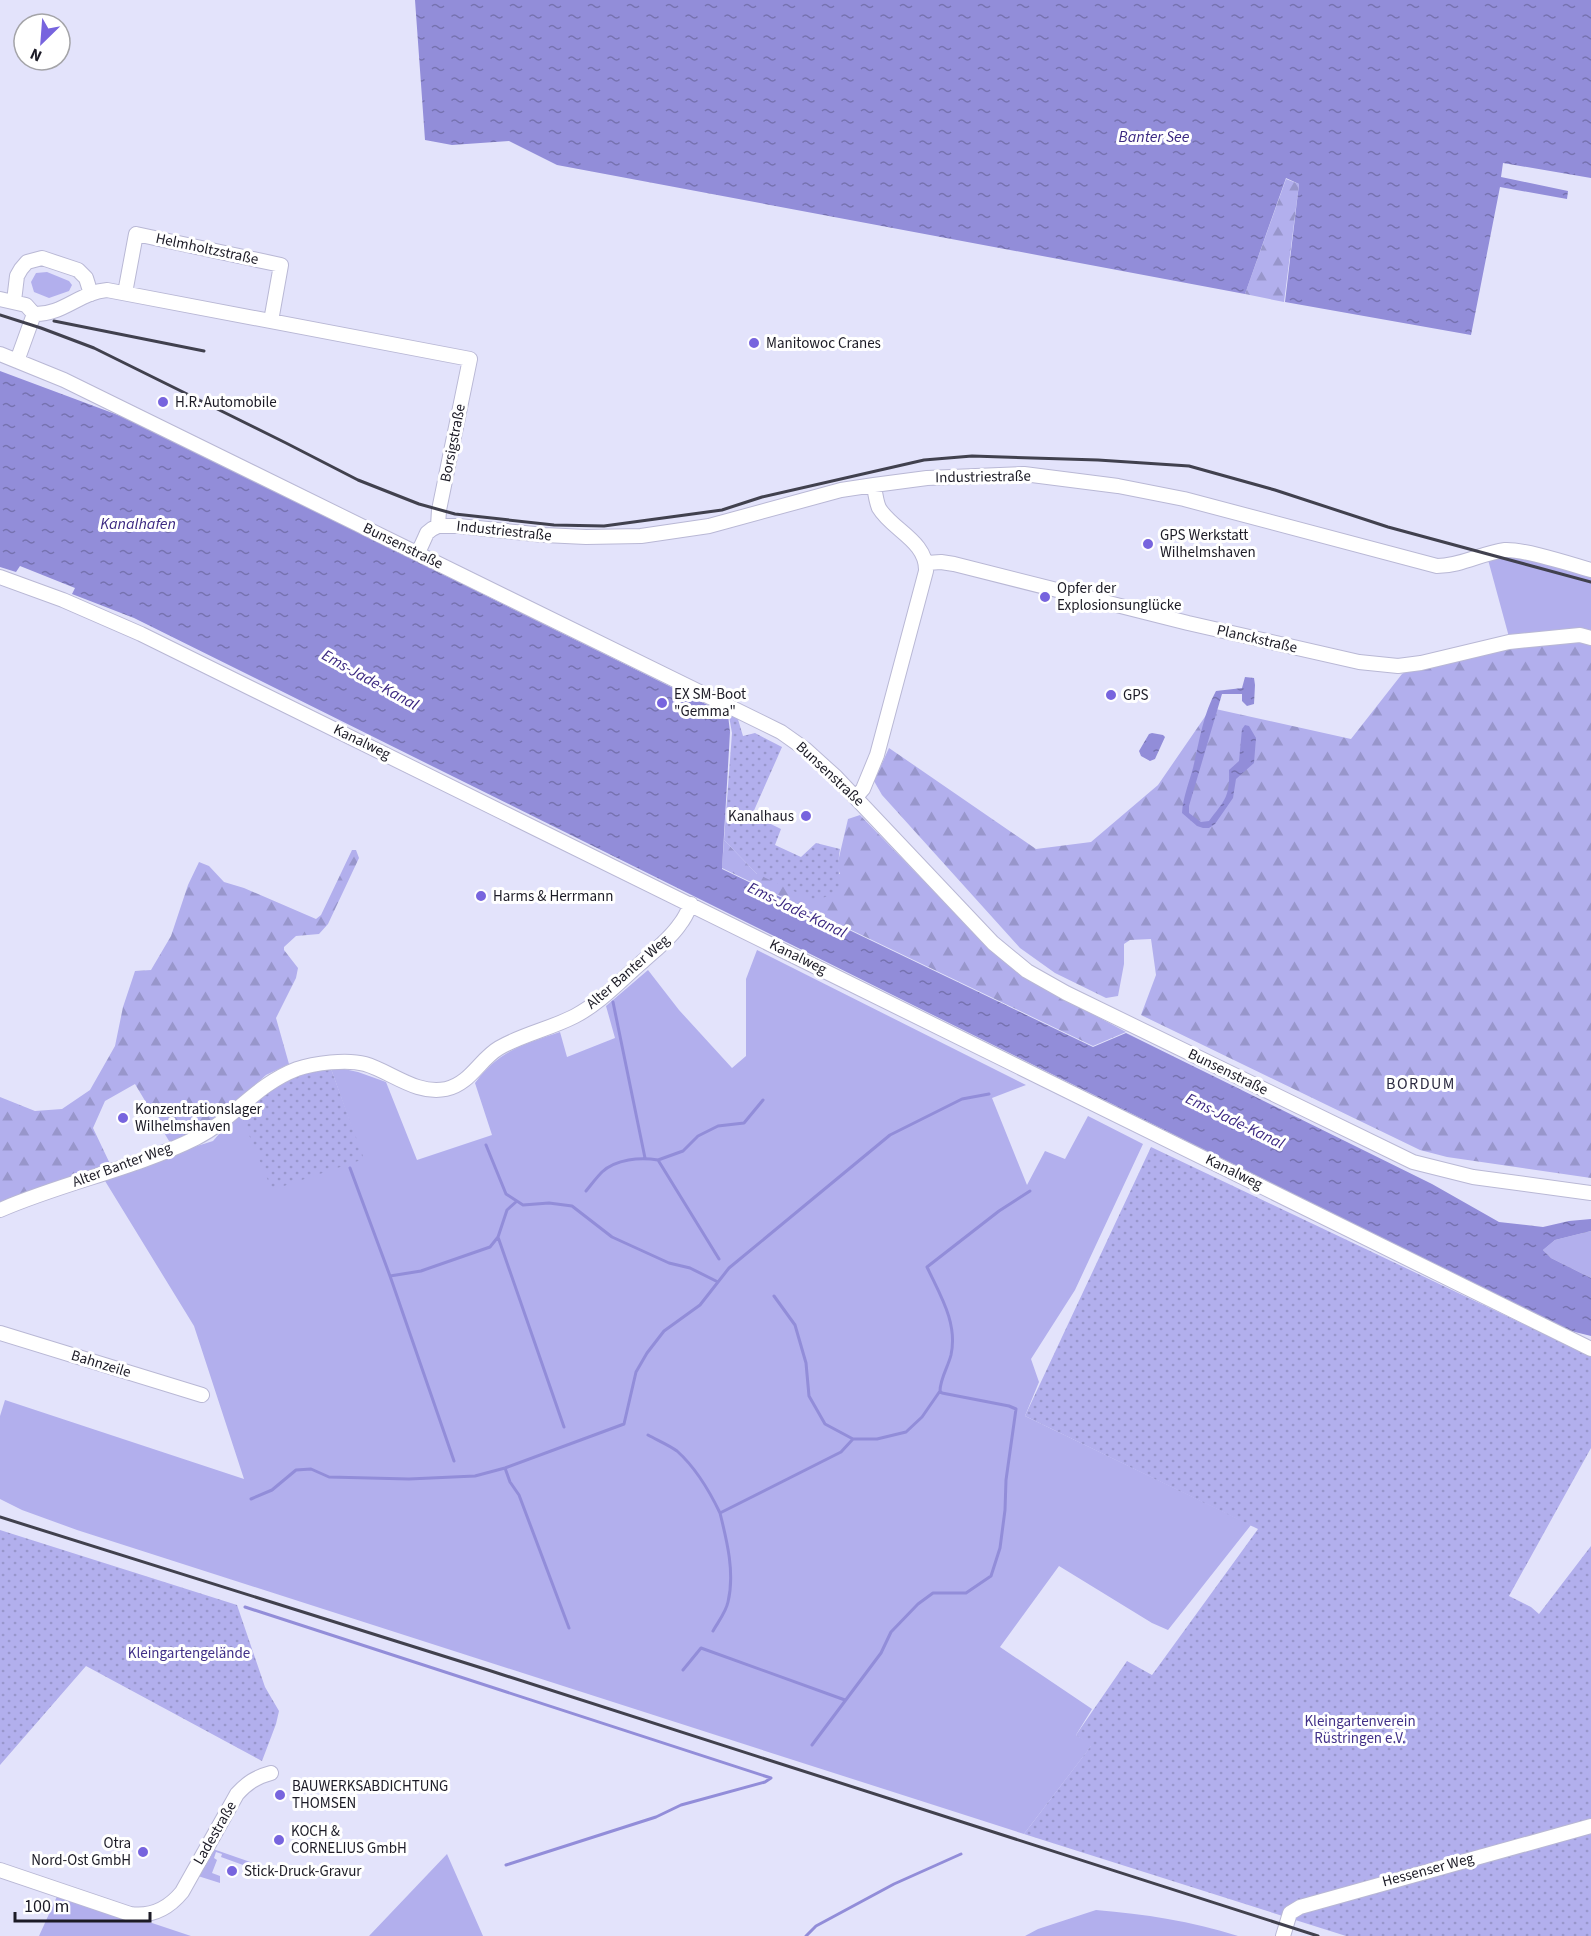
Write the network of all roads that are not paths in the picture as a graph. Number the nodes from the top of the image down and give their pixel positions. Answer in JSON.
{"nodes":[{"id":1,"x":125,"y":293,"type":"junction"},
{"id":2,"x":91,"y":294,"type":"junction"},
{"id":3,"x":7,"y":300,"type":"edge"},
{"id":4,"x":34,"y":314,"type":"junction"},
{"id":5,"x":271,"y":321,"type":"junction"},
{"id":6,"x":0,"y":354,"type":"edge"},
{"id":7,"x":17,"y":361,"type":"junction"},
{"id":8,"x":874,"y":485,"type":"junction"},
{"id":9,"x":438,"y":526,"type":"junction"},
{"id":10,"x":418,"y":553,"type":"junction"},
{"id":11,"x":927,"y":563,"type":"junction"},
{"id":12,"x":1591,"y":570,"type":"edge"},
{"id":13,"x":0,"y":577,"type":"edge"},
{"id":14,"x":1591,"y":638,"type":"edge"},
{"id":15,"x":856,"y":797,"type":"junction"},
{"id":16,"x":691,"y":904,"type":"junction"},
{"id":17,"x":1591,"y":1193,"type":"edge"},
{"id":18,"x":0,"y":1210,"type":"edge"},
{"id":19,"x":0,"y":1333,"type":"edge"},
{"id":20,"x":1591,"y":1349,"type":"edge"},
{"id":21,"x":202,"y":1395,"type":"dead end"},
{"id":22,"x":271,"y":1773,"type":"dead end"},
{"id":23,"x":1591,"y":1826,"type":"edge"},
{"id":24,"x":0,"y":1870,"type":"edge"},
{"id":25,"x":1283,"y":1936,"type":"edge"}],
"edges":[{"from":1,"to":2,"type":"street"},
{"from":1,"to":5,"type":"street"},
{"from":1,"to":5,"type":"street","name":"Helmholtzstraße"},
{"from":2,"to":3,"type":"street"},
{"from":2,"to":4,"type":"street"},
{"from":3,"to":4,"type":"street"},
{"from":4,"to":7,"type":"street"},
{"from":5,"to":9,"type":"street","name":"Borsigstraße"},
{"from":6,"to":7,"type":"street","name":"Bunsenstraße"},
{"from":7,"to":10,"type":"street","name":"Bunsenstraße"},
{"from":8,"to":9,"type":"street","name":"Industriestraße"},
{"from":8,"to":11,"type":"street"},
{"from":8,"to":12,"type":"street","name":"Industriestraße"},
{"from":9,"to":10,"type":"street","name":"Industriestraße"},
{"from":10,"to":15,"type":"street","name":"Bunsenstraße"},
{"from":11,"to":14,"type":"street","name":"Planckstraße"},
{"from":11,"to":15,"type":"street"},
{"from":13,"to":16,"type":"street","name":"Kanalweg"},
{"from":15,"to":17,"type":"street","name":"Bunsenstraße"},
{"from":16,"to":18,"type":"street","name":"Alter Banter Weg"},
{"from":16,"to":20,"type":"street","name":"Kanalweg"},
{"from":19,"to":21,"type":"street","name":"Bahnzeile"},
{"from":22,"to":24,"type":"street","name":"Ladestraße"},
{"from":23,"to":25,"type":"street","name":"Hessenser Weg"}]}
